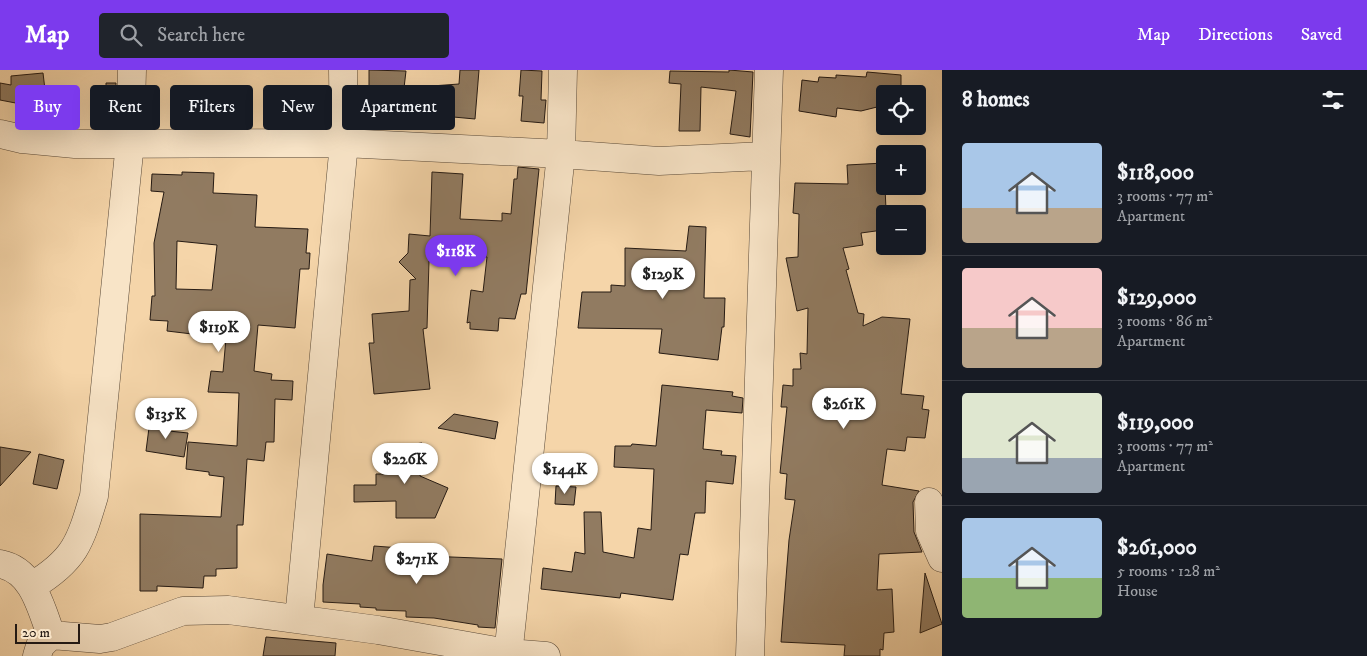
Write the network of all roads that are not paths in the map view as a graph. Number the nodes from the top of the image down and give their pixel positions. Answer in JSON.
{"nodes":[{"id":1,"x":132,"y":70,"type":"edge"},
{"id":2,"x":343,"y":70,"type":"edge"},
{"id":3,"x":563,"y":70,"type":"edge"},
{"id":4,"x":769,"y":70,"type":"edge"},
{"id":5,"x":0,"y":134,"type":"edge"},
{"id":6,"x":130,"y":143,"type":"junction"},
{"id":7,"x":344,"y":143,"type":"junction"},
{"id":8,"x":562,"y":154,"type":"junction"},
{"id":9,"x":765,"y":156,"type":"junction"},
{"id":10,"x":929,"y":502,"type":"dead end"},
{"id":11,"x":942,"y":558,"type":"edge"},
{"id":12,"x":0,"y":564,"type":"edge"},
{"id":13,"x":32,"y":586,"type":"junction"},
{"id":14,"x":299,"y":619,"type":"junction"},
{"id":15,"x":44,"y":646,"type":"edge"},
{"id":16,"x":508,"y":654,"type":"edge"},
{"id":17,"x":546,"y":656,"type":"edge"},
{"id":18,"x":750,"y":656,"type":"edge"}],
"edges":[{"from":1,"to":6,"type":"street"},
{"from":2,"to":7,"type":"street"},
{"from":3,"to":8,"type":"street"},
{"from":4,"to":9,"type":"street"},
{"from":5,"to":6,"type":"street"},
{"from":6,"to":7,"type":"street"},
{"from":6,"to":13,"type":"street"},
{"from":7,"to":8,"type":"street"},
{"from":7,"to":14,"type":"street"},
{"from":8,"to":9,"type":"street"},
{"from":8,"to":16,"type":"street"},
{"from":9,"to":18,"type":"street"},
{"from":10,"to":11,"type":"street"},
{"from":12,"to":13,"type":"street"},
{"from":13,"to":15,"type":"street"},
{"from":14,"to":15,"type":"street"},
{"from":14,"to":16,"type":"street"},
{"from":16,"to":17,"type":"street"}]}
